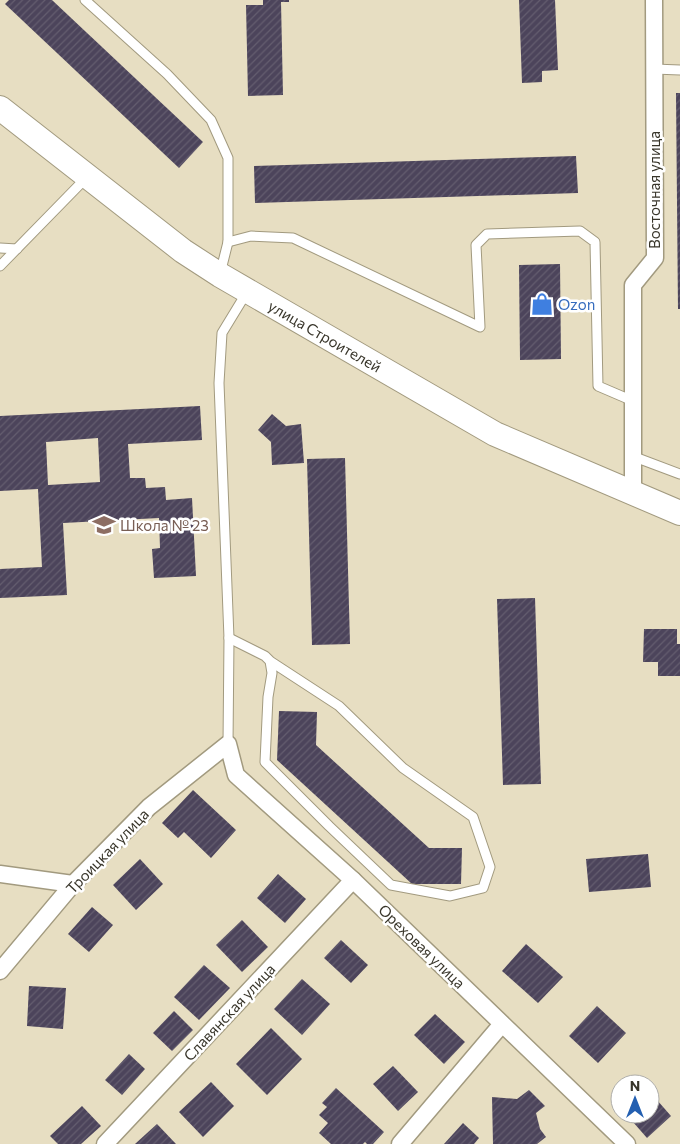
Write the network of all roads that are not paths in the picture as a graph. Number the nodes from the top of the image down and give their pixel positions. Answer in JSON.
{"nodes":[{"id":1,"x":85,"y":0,"type":"edge"},
{"id":2,"x":654,"y":0,"type":"edge"},
{"id":3,"x":654,"y":69,"type":"junction"},
{"id":4,"x":680,"y":70,"type":"edge"},
{"id":5,"x":0,"y":108,"type":"edge"},
{"id":6,"x":87,"y":176,"type":"junction"},
{"id":7,"x":228,"y":242,"type":"junction"},
{"id":8,"x":0,"y":248,"type":"edge"},
{"id":9,"x":17,"y":249,"type":"junction"},
{"id":10,"x":0,"y":266,"type":"edge"},
{"id":11,"x":220,"y":275,"type":"junction"},
{"id":12,"x":248,"y":291,"type":"junction"},
{"id":13,"x":633,"y":401,"type":"junction"},
{"id":14,"x":632,"y":456,"type":"junction"},
{"id":15,"x":680,"y":474,"type":"edge"},
{"id":16,"x":633,"y":494,"type":"junction"},
{"id":17,"x":680,"y":513,"type":"edge"},
{"id":18,"x":229,"y":638,"type":"junction"},
{"id":19,"x":270,"y":662,"type":"junction"},
{"id":20,"x":228,"y":744,"type":"junction"},
{"id":21,"x":0,"y":874,"type":"edge"},
{"id":22,"x":353,"y":880,"type":"junction"},
{"id":23,"x":73,"y":884,"type":"junction"},
{"id":24,"x":0,"y":971,"type":"edge"},
{"id":25,"x":502,"y":1024,"type":"junction"},
{"id":26,"x":105,"y":1144,"type":"edge"},
{"id":27,"x":400,"y":1144,"type":"edge"},
{"id":28,"x":627,"y":1144,"type":"edge"}],
"edges":[{"from":1,"to":7,"type":"lane"},
{"from":2,"to":3,"type":"street","name":"Восточная улица"},
{"from":3,"to":4,"type":"lane"},
{"from":3,"to":13,"type":"street","name":"Восточная улица"},
{"from":5,"to":6,"type":"main road","name":"улица Строителей"},
{"from":6,"to":9,"type":"lane"},
{"from":6,"to":11,"type":"main road","name":"улица Строителей"},
{"from":7,"to":11,"type":"lane"},
{"from":7,"to":13,"type":"lane"},
{"from":8,"to":9,"type":"lane"},
{"from":9,"to":10,"type":"lane"},
{"from":11,"to":12,"type":"main road","name":"улица Строителей"},
{"from":12,"to":16,"type":"main road","name":"улица Строителей"},
{"from":12,"to":18,"type":"lane"},
{"from":13,"to":14,"type":"street","name":"Восточная улица"},
{"from":14,"to":15,"type":"lane"},
{"from":14,"to":16,"type":"street","name":"Восточная улица"},
{"from":16,"to":17,"type":"main road","name":"улица Строителей"},
{"from":18,"to":19,"type":"lane"},
{"from":18,"to":20,"type":"lane"},
{"from":19,"to":19,"type":"lane"},
{"from":20,"to":22,"type":"street","name":"Ореховая улица"},
{"from":20,"to":23,"type":"street","name":"Троицкая улица"},
{"from":21,"to":23,"type":"street"},
{"from":22,"to":25,"type":"street","name":"Ореховая улица"},
{"from":22,"to":26,"type":"street","name":"Славянская улица"},
{"from":23,"to":24,"type":"street","name":"Троицкая улица"},
{"from":25,"to":27,"type":"street"},
{"from":25,"to":28,"type":"street","name":"Ореховая улица"}]}
